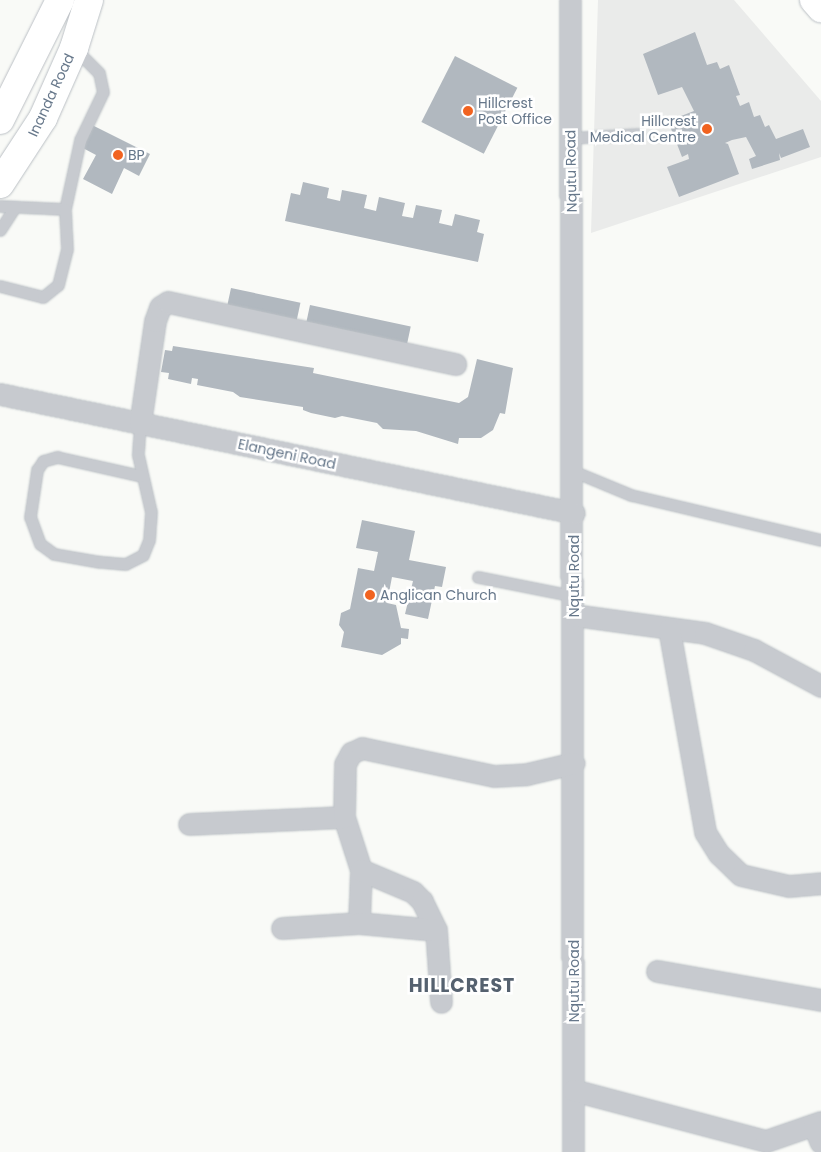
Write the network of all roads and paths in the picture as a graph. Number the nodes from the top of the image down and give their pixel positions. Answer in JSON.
{"nodes":[{"id":1,"x":60,"y":0,"type":"edge"},
{"id":2,"x":89,"y":0,"type":"edge"},
{"id":3,"x":570,"y":0,"type":"edge"},
{"id":4,"x":814,"y":0,"type":"edge"},
{"id":5,"x":821,"y":8,"type":"edge"},
{"id":6,"x":74,"y":48,"type":"junction"},
{"id":7,"x":0,"y":120,"type":"edge"},
{"id":8,"x":639,"y":134,"type":"dead end"},
{"id":9,"x":570,"y":138,"type":"junction"},
{"id":10,"x":0,"y":184,"type":"edge"},
{"id":11,"x":0,"y":206,"type":"edge"},
{"id":12,"x":15,"y":207,"type":"junction"},
{"id":13,"x":65,"y":209,"type":"junction"},
{"id":14,"x":0,"y":230,"type":"edge"},
{"id":15,"x":0,"y":286,"type":"edge"},
{"id":16,"x":455,"y":364,"type":"dead end"},
{"id":17,"x":0,"y":394,"type":"edge"},
{"id":18,"x":140,"y":424,"type":"junction"},
{"id":19,"x":573,"y":471,"type":"junction"},
{"id":20,"x":141,"y":476,"type":"junction"},
{"id":21,"x":574,"y":514,"type":"junction"},
{"id":22,"x":821,"y":540,"type":"edge"},
{"id":23,"x":478,"y":577,"type":"dead end"},
{"id":24,"x":574,"y":606,"type":"junction"},
{"id":25,"x":669,"y":629,"type":"junction"},
{"id":26,"x":821,"y":686,"type":"edge"},
{"id":27,"x":574,"y":763,"type":"junction"},
{"id":28,"x":344,"y":817,"type":"junction"},
{"id":29,"x":189,"y":824,"type":"dead end"},
{"id":30,"x":361,"y":870,"type":"junction"},
{"id":31,"x":821,"y":883,"type":"edge"},
{"id":32,"x":359,"y":923,"type":"junction"},
{"id":33,"x":282,"y":928,"type":"dead end"},
{"id":34,"x":436,"y":930,"type":"junction"},
{"id":35,"x":657,"y":971,"type":"dead end"},
{"id":36,"x":821,"y":1000,"type":"edge"},
{"id":37,"x":441,"y":1002,"type":"dead end"},
{"id":38,"x":574,"y":1090,"type":"junction"},
{"id":39,"x":819,"y":1130,"type":"edge"},
{"id":40,"x":770,"y":1147,"type":"edge"},
{"id":41,"x":573,"y":1152,"type":"edge"}],
"edges":[{"from":1,"to":7,"type":"main road"},
{"from":2,"to":6,"type":"main road","name":"Inanda Road"},
{"from":3,"to":9,"type":"street","name":"Nqutu Road"},
{"from":4,"to":5,"type":"main road"},
{"from":6,"to":10,"type":"main road","name":"Inanda Road"},
{"from":6,"to":13,"type":"lane"},
{"from":8,"to":9,"type":"lane"},
{"from":9,"to":19,"type":"street","name":"Nqutu Road"},
{"from":11,"to":12,"type":"lane"},
{"from":12,"to":13,"type":"lane"},
{"from":12,"to":14,"type":"lane"},
{"from":13,"to":15,"type":"lane"},
{"from":16,"to":18,"type":"street"},
{"from":17,"to":18,"type":"street","name":"Elangeni Road"},
{"from":18,"to":20,"type":"lane"},
{"from":18,"to":21,"type":"street","name":"Elangeni Road"},
{"from":19,"to":21,"type":"street","name":"Nqutu Road"},
{"from":19,"to":22,"type":"lane"},
{"from":20,"to":20,"type":"lane"},
{"from":21,"to":24,"type":"street","name":"Nqutu Road"},
{"from":23,"to":24,"type":"lane"},
{"from":24,"to":25,"type":"street"},
{"from":24,"to":27,"type":"street","name":"Nqutu Road"},
{"from":25,"to":26,"type":"street"},
{"from":25,"to":31,"type":"street"},
{"from":27,"to":28,"type":"street"},
{"from":27,"to":38,"type":"street","name":"Nqutu Road"},
{"from":28,"to":29,"type":"street"},
{"from":28,"to":30,"type":"street"},
{"from":30,"to":32,"type":"street"},
{"from":30,"to":34,"type":"street"},
{"from":32,"to":33,"type":"street"},
{"from":32,"to":34,"type":"street"},
{"from":34,"to":37,"type":"street"},
{"from":35,"to":36,"type":"street"},
{"from":38,"to":40,"type":"street"},
{"from":38,"to":41,"type":"street","name":"Nqutu Road"},
{"from":39,"to":40,"type":"street"}]}
